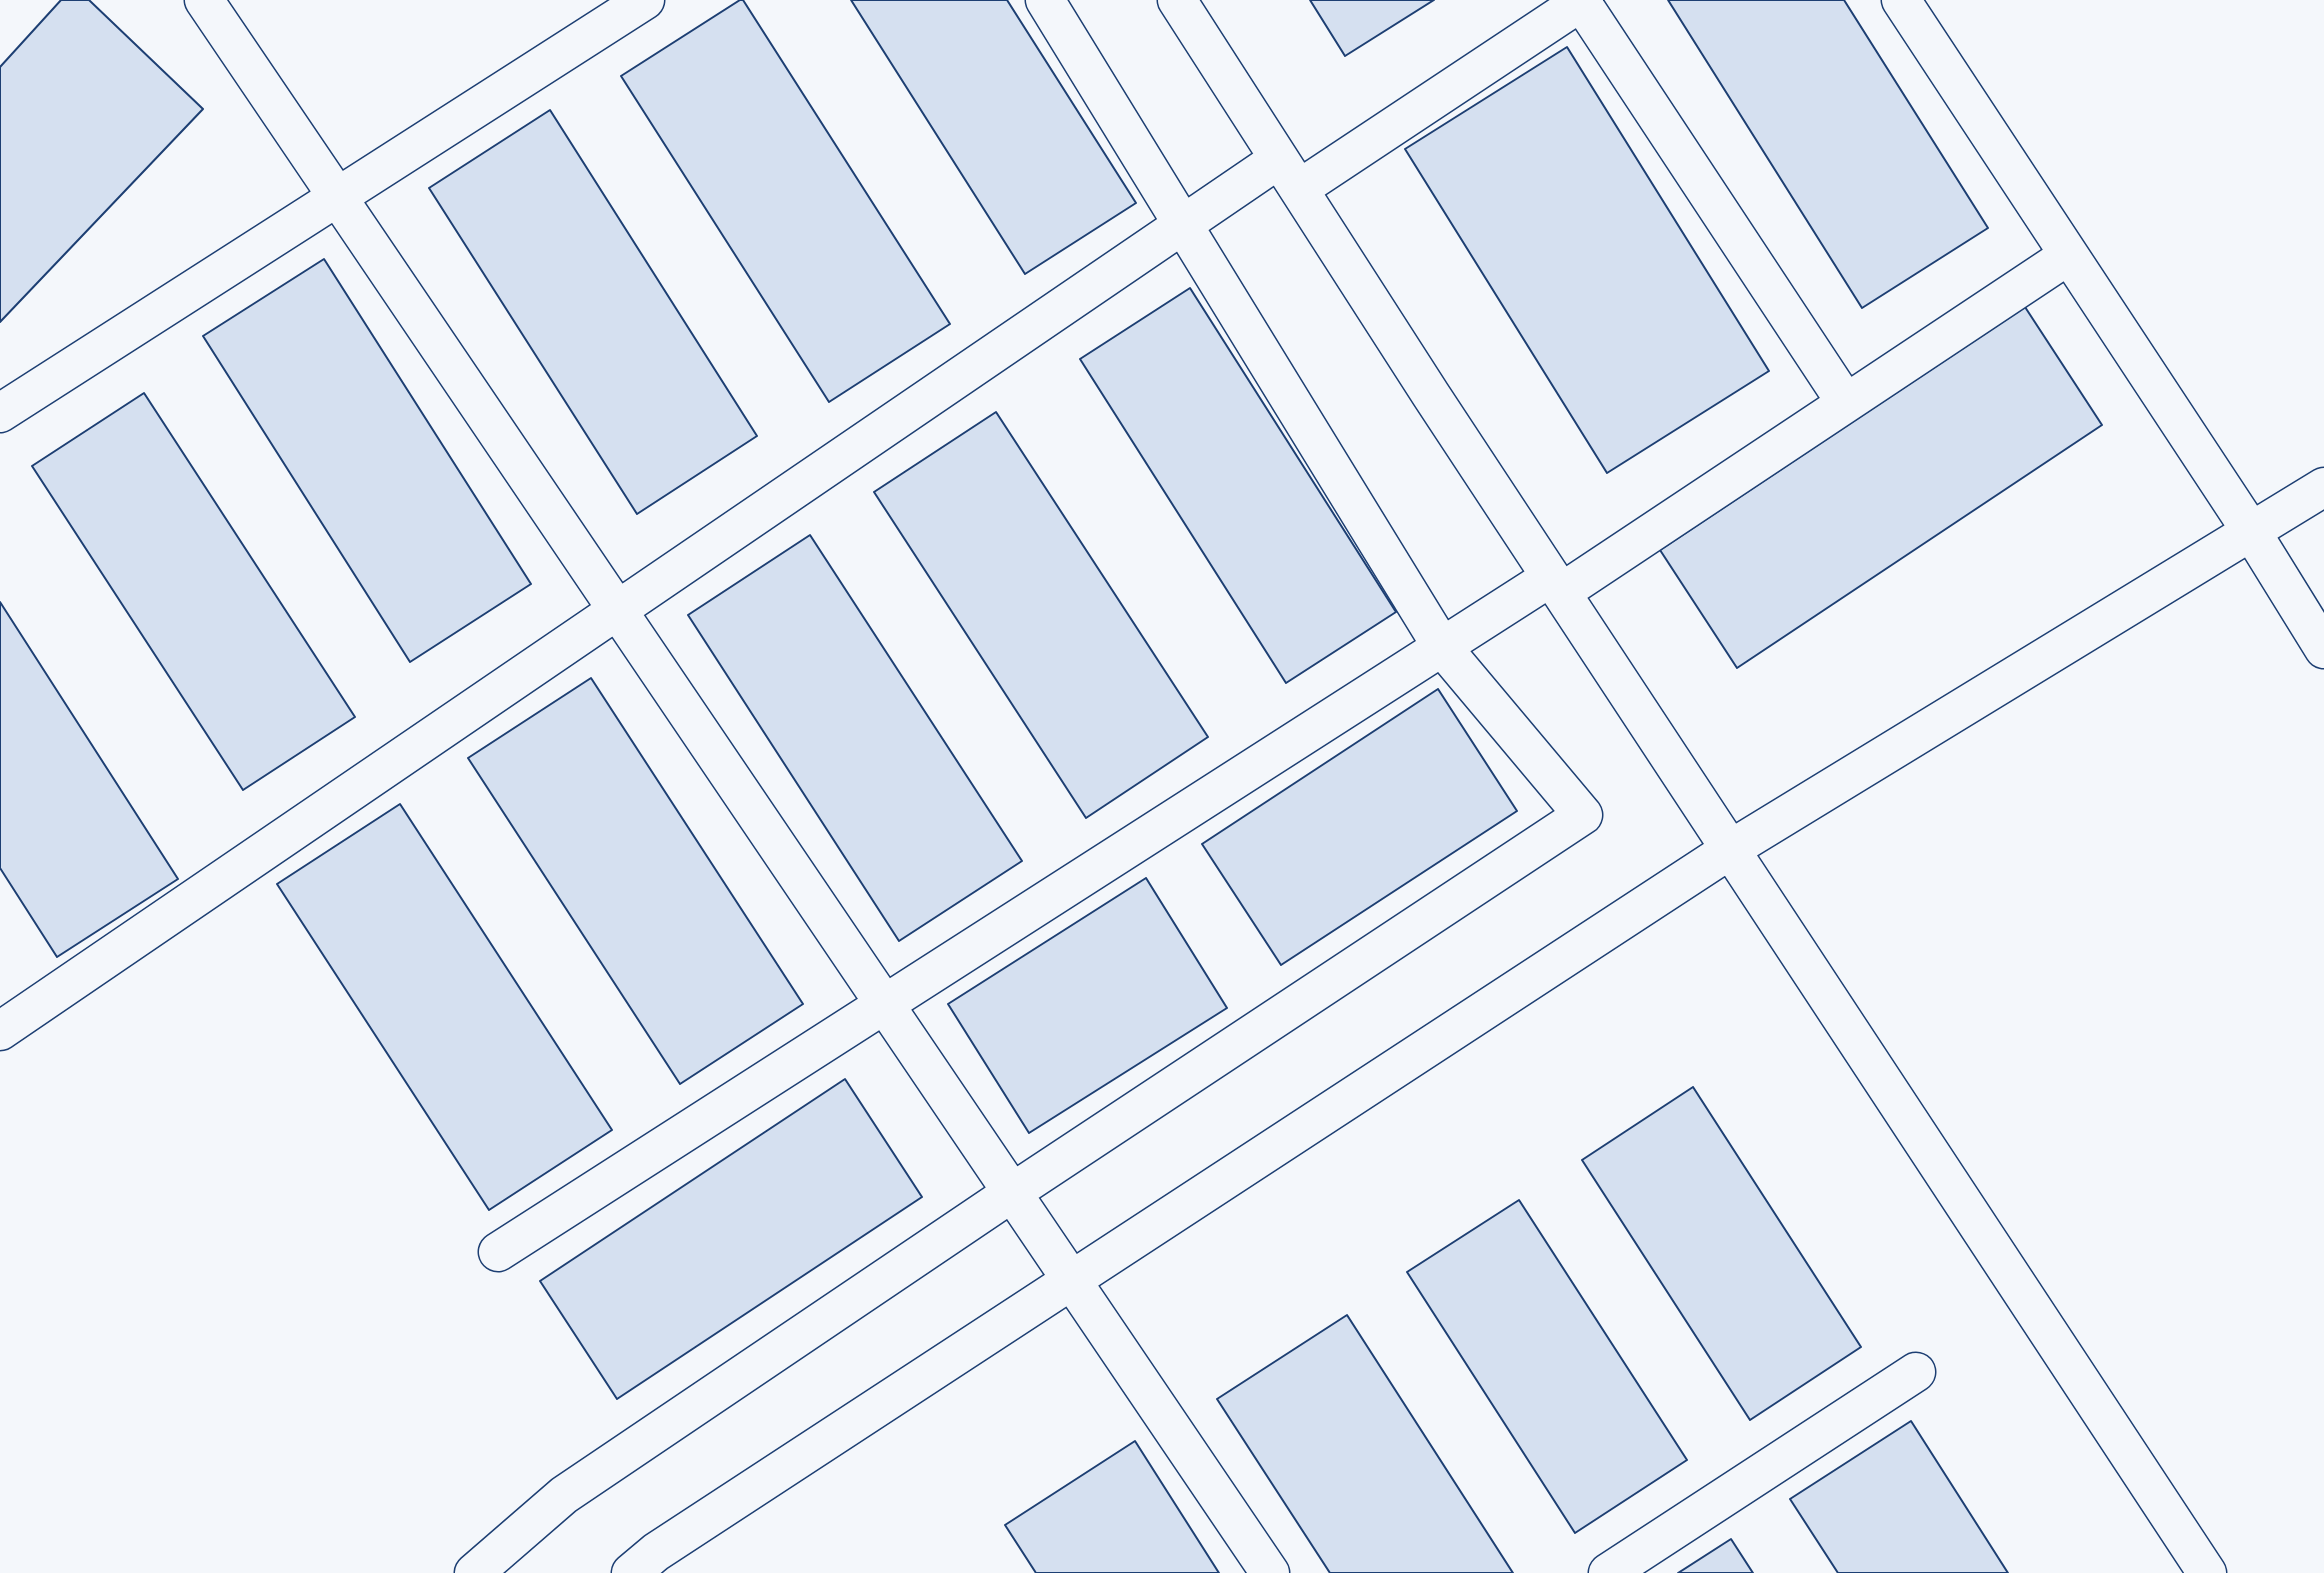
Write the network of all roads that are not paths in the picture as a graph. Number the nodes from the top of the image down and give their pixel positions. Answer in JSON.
{"nodes":[{"id":1,"x":204,"y":0,"type":"edge"},
{"id":2,"x":645,"y":0,"type":"edge"},
{"id":3,"x":1045,"y":0,"type":"edge"},
{"id":4,"x":1177,"y":0,"type":"edge"},
{"id":5,"x":1901,"y":0,"type":"edge"},
{"id":6,"x":1582,"y":1,"type":"edge"},
{"id":7,"x":1289,"y":174,"type":"junction"},
{"id":8,"x":338,"y":197,"type":"junction"},
{"id":9,"x":1184,"y":224,"type":"junction"},
{"id":10,"x":2069,"y":255,"type":"junction"},
{"id":11,"x":1846,"y":403,"type":"junction"},
{"id":12,"x":0,"y":413,"type":"edge"},
{"id":13,"x":2324,"y":487,"type":"edge"},
{"id":14,"x":2251,"y":531,"type":"junction"},
{"id":15,"x":1556,"y":584,"type":"junction"},
{"id":16,"x":618,"y":609,"type":"junction"},
{"id":17,"x":1442,"y":647,"type":"junction"},
{"id":18,"x":2324,"y":649,"type":"edge"},
{"id":19,"x":1731,"y":849,"type":"junction"},
{"id":20,"x":885,"y":1004,"type":"junction"},
{"id":21,"x":0,"y":1031,"type":"edge"},
{"id":22,"x":1013,"y":1192,"type":"junction"},
{"id":23,"x":498,"y":1252,"type":"dead end"},
{"id":24,"x":1072,"y":1280,"type":"junction"},
{"id":25,"x":1916,"y":1373,"type":"dead end"},
{"id":26,"x":474,"y":1573,"type":"edge"},
{"id":27,"x":631,"y":1573,"type":"edge"},
{"id":28,"x":1270,"y":1573,"type":"edge"},
{"id":29,"x":1608,"y":1573,"type":"edge"},
{"id":30,"x":2207,"y":1573,"type":"edge"}],
"edges":[{"from":1,"to":8,"type":"street"},
{"from":2,"to":8,"type":"street"},
{"from":3,"to":9,"type":"street"},
{"from":4,"to":7,"type":"street"},
{"from":5,"to":10,"type":"street"},
{"from":6,"to":7,"type":"street"},
{"from":6,"to":11,"type":"street"},
{"from":7,"to":9,"type":"street"},
{"from":7,"to":15,"type":"street"},
{"from":8,"to":12,"type":"street"},
{"from":8,"to":16,"type":"street"},
{"from":9,"to":16,"type":"street"},
{"from":9,"to":17,"type":"street"},
{"from":10,"to":11,"type":"street"},
{"from":10,"to":14,"type":"street"},
{"from":11,"to":15,"type":"street"},
{"from":13,"to":14,"type":"street"},
{"from":14,"to":18,"type":"street"},
{"from":14,"to":19,"type":"street"},
{"from":15,"to":17,"type":"street"},
{"from":15,"to":19,"type":"street"},
{"from":16,"to":20,"type":"street"},
{"from":16,"to":21,"type":"street"},
{"from":17,"to":20,"type":"street"},
{"from":17,"to":22,"type":"street"},
{"from":19,"to":24,"type":"street"},
{"from":19,"to":30,"type":"street"},
{"from":20,"to":22,"type":"street"},
{"from":20,"to":23,"type":"street"},
{"from":22,"to":24,"type":"street"},
{"from":22,"to":26,"type":"street"},
{"from":24,"to":27,"type":"street"},
{"from":24,"to":28,"type":"street"},
{"from":25,"to":29,"type":"street"}]}
